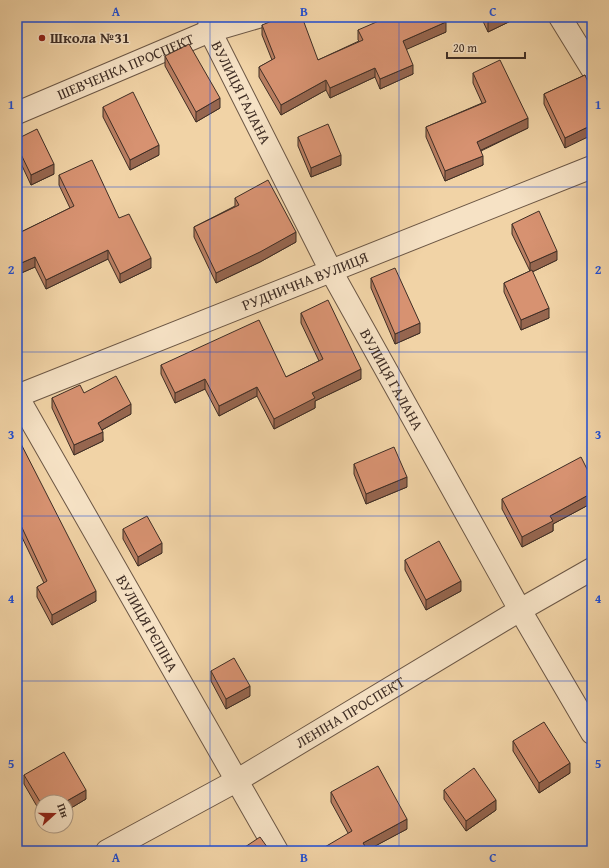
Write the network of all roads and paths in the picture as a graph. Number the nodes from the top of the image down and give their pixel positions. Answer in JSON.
{"nodes":[{"id":1,"x":258,"y":17,"type":"edge"},
{"id":2,"x":560,"y":17,"type":"edge"},
{"id":3,"x":210,"y":24,"type":"edge"},
{"id":4,"x":592,"y":69,"type":"edge"},
{"id":5,"x":17,"y":113,"type":"edge"},
{"id":6,"x":592,"y":167,"type":"edge"},
{"id":7,"x":331,"y":271,"type":"junction"},
{"id":8,"x":17,"y":396,"type":"edge"},
{"id":9,"x":592,"y":569,"type":"edge"},
{"id":10,"x":520,"y":610,"type":"junction"},
{"id":11,"x":592,"y":733,"type":"edge"},
{"id":12,"x":236,"y":781,"type":"junction"},
{"id":13,"x":106,"y":851,"type":"edge"},
{"id":14,"x":277,"y":851,"type":"edge"}],
"edges":[{"from":1,"to":3,"type":"street","name":"ШЕВЧЕНКА ПРОСПЕКТ"},
{"from":2,"to":4,"type":"street"},
{"from":3,"to":5,"type":"street","name":"ШЕВЧЕНКА ПРОСПЕКТ"},
{"from":3,"to":7,"type":"street","name":"ВУЛИЦЯ ГАЛАНА"},
{"from":6,"to":7,"type":"street","name":"РУДНИЧНА ВУЛИЦЯ"},
{"from":7,"to":8,"type":"street","name":"РУДНИЧНА ВУЛИЦЯ"},
{"from":7,"to":10,"type":"street","name":"ВУЛИЦЯ ГАЛАНА"},
{"from":8,"to":12,"type":"street","name":"ВУЛИЦЯ РЄПІНА"},
{"from":9,"to":10,"type":"street","name":"ЛЕНІНА ПРОСПЕКТ"},
{"from":10,"to":11,"type":"street","name":"ВУЛИЦЯ ГАЛАНА"},
{"from":10,"to":12,"type":"street","name":"ЛЕНІНА ПРОСПЕКТ"},
{"from":12,"to":13,"type":"street","name":"ЛЕНІНА ПРОСПЕКТ"},
{"from":12,"to":14,"type":"street","name":"ВУЛИЦЯ РЄПІНА"}]}
